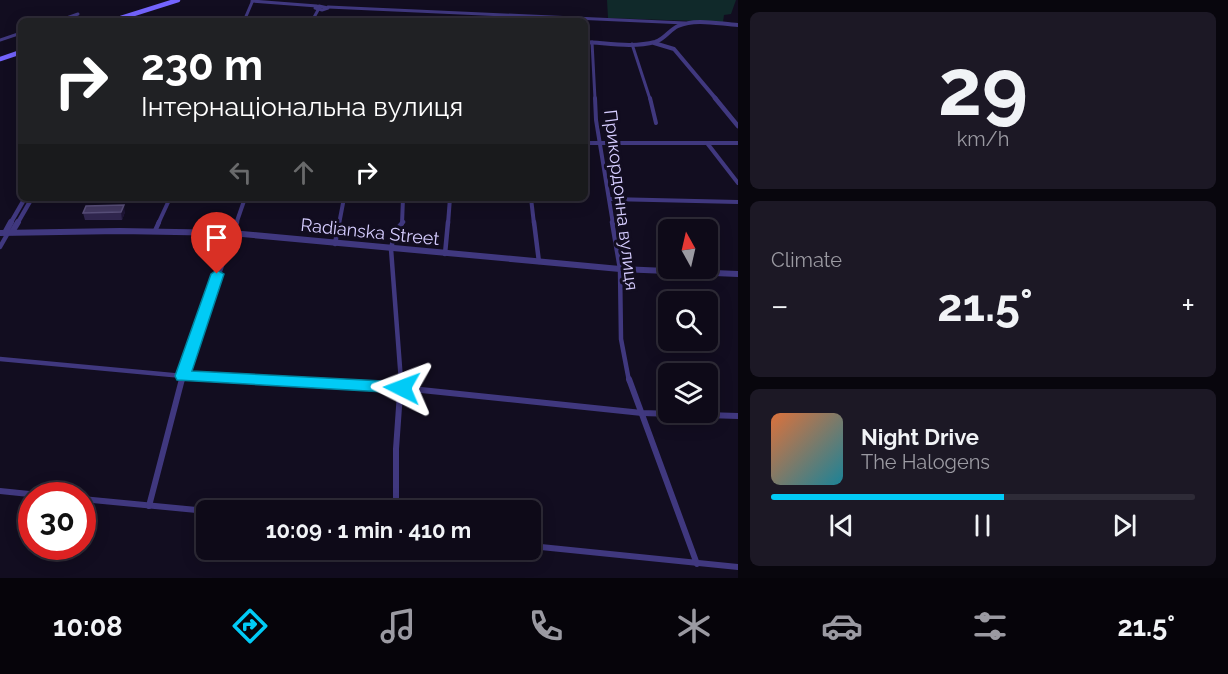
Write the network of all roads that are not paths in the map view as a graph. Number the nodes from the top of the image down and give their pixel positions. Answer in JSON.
{"nodes":[{"id":1,"x":178,"y":0,"type":"edge"},
{"id":2,"x":252,"y":1,"type":"edge"},
{"id":3,"x":291,"y":2,"type":"edge"},
{"id":4,"x":318,"y":8,"type":"junction"},
{"id":5,"x":144,"y":12,"type":"junction"},
{"id":6,"x":464,"y":13,"type":"junction"},
{"id":7,"x":78,"y":14,"type":"dead end"},
{"id":8,"x":67,"y":18,"type":"edge"},
{"id":9,"x":121,"y":18,"type":"edge"},
{"id":10,"x":135,"y":18,"type":"edge"},
{"id":11,"x":245,"y":18,"type":"edge"},
{"id":12,"x":313,"y":18,"type":"edge"},
{"id":13,"x":463,"y":18,"type":"edge"},
{"id":14,"x":577,"y":18,"type":"edge"},
{"id":15,"x":588,"y":18,"type":"edge"},
{"id":16,"x":690,"y":23,"type":"junction"},
{"id":17,"x":738,"y":25,"type":"edge"},
{"id":18,"x":18,"y":34,"type":"edge"},
{"id":19,"x":0,"y":40,"type":"edge"},
{"id":20,"x":588,"y":42,"type":"edge"},
{"id":21,"x":592,"y":42,"type":"junction"},
{"id":22,"x":654,"y":43,"type":"junction"},
{"id":23,"x":632,"y":44,"type":"junction"},
{"id":24,"x":18,"y":53,"type":"edge"},
{"id":25,"x":0,"y":59,"type":"edge"},
{"id":26,"x":656,"y":123,"type":"dead end"},
{"id":27,"x":738,"y":126,"type":"edge"},
{"id":28,"x":738,"y":142,"type":"edge"},
{"id":29,"x":588,"y":143,"type":"edge"},
{"id":30,"x":707,"y":143,"type":"junction"},
{"id":31,"x":601,"y":144,"type":"junction"},
{"id":32,"x":738,"y":183,"type":"edge"},
{"id":33,"x":610,"y":199,"type":"junction"},
{"id":34,"x":23,"y":201,"type":"edge"},
{"id":35,"x":30,"y":201,"type":"edge"},
{"id":36,"x":169,"y":201,"type":"edge"},
{"id":37,"x":244,"y":201,"type":"edge"},
{"id":38,"x":343,"y":201,"type":"edge"},
{"id":39,"x":403,"y":201,"type":"edge"},
{"id":40,"x":450,"y":201,"type":"edge"},
{"id":41,"x":531,"y":201,"type":"edge"},
{"id":42,"x":738,"y":202,"type":"edge"},
{"id":43,"x":155,"y":231,"type":"junction"},
{"id":44,"x":6,"y":232,"type":"edge"},
{"id":45,"x":231,"y":233,"type":"junction"},
{"id":46,"x":335,"y":244,"type":"junction"},
{"id":47,"x":0,"y":247,"type":"edge"},
{"id":48,"x":391,"y":249,"type":"junction"},
{"id":49,"x":445,"y":254,"type":"junction"},
{"id":50,"x":539,"y":262,"type":"junction"},
{"id":51,"x":620,"y":268,"type":"junction"},
{"id":52,"x":738,"y":274,"type":"edge"},
{"id":53,"x":0,"y":359,"type":"edge"},
{"id":54,"x":183,"y":376,"type":"junction"},
{"id":55,"x":402,"y":388,"type":"junction"},
{"id":56,"x":642,"y":413,"type":"junction"},
{"id":57,"x":738,"y":416,"type":"edge"},
{"id":58,"x":0,"y":491,"type":"edge"},
{"id":59,"x":18,"y":493,"type":"edge"},
{"id":60,"x":396,"y":500,"type":"edge"},
{"id":61,"x":96,"y":501,"type":"edge"},
{"id":62,"x":149,"y":506,"type":"junction"},
{"id":63,"x":196,"y":511,"type":"edge"},
{"id":64,"x":541,"y":547,"type":"edge"},
{"id":65,"x":697,"y":564,"type":"junction"},
{"id":66,"x":738,"y":567,"type":"edge"}],
"edges":[{"from":1,"to":5,"type":"main road"},
{"from":2,"to":3,"type":"street"},
{"from":2,"to":11,"type":"street"},
{"from":3,"to":4,"type":"street"},
{"from":4,"to":6,"type":"street"},
{"from":4,"to":12,"type":"street"},
{"from":5,"to":9,"type":"main road"},
{"from":5,"to":10,"type":"main road"},
{"from":6,"to":13,"type":"street"},
{"from":6,"to":14,"type":"street"},
{"from":7,"to":8,"type":"street"},
{"from":15,"to":16,"type":"street"},
{"from":16,"to":17,"type":"street"},
{"from":16,"to":22,"type":"street"},
{"from":18,"to":19,"type":"street"},
{"from":20,"to":21,"type":"street"},
{"from":21,"to":23,"type":"street"},
{"from":21,"to":31,"type":"street","name":"Прикордонна вулиця"},
{"from":22,"to":23,"type":"street"},
{"from":22,"to":27,"type":"street"},
{"from":23,"to":26,"type":"street"},
{"from":24,"to":25,"type":"main road"},
{"from":28,"to":30,"type":"street"},
{"from":29,"to":31,"type":"street"},
{"from":30,"to":31,"type":"street"},
{"from":30,"to":32,"type":"street"},
{"from":31,"to":33,"type":"street","name":"Прикордонна вулиця"},
{"from":33,"to":42,"type":"street"},
{"from":33,"to":51,"type":"street","name":"Прикордонна вулиця"},
{"from":34,"to":44,"type":"street"},
{"from":35,"to":44,"type":"street"},
{"from":36,"to":43,"type":"street"},
{"from":37,"to":45,"type":"street"},
{"from":38,"to":46,"type":"street"},
{"from":39,"to":48,"type":"street"},
{"from":40,"to":49,"type":"street"},
{"from":41,"to":50,"type":"street"},
{"from":43,"to":44,"type":"street","name":"Radianska Street"},
{"from":43,"to":45,"type":"street","name":"Radianska Street"},
{"from":44,"to":47,"type":"street"},
{"from":45,"to":46,"type":"street","name":"Radianska Street"},
{"from":45,"to":54,"type":"street"},
{"from":46,"to":48,"type":"street","name":"Radianska Street"},
{"from":48,"to":49,"type":"street","name":"Radianska Street"},
{"from":48,"to":55,"type":"street"},
{"from":49,"to":50,"type":"street","name":"Radianska Street"},
{"from":50,"to":51,"type":"street","name":"Radianska Street"},
{"from":51,"to":52,"type":"street","name":"Radianska Street"},
{"from":51,"to":56,"type":"street","name":"Прикордонна вулиця"},
{"from":53,"to":54,"type":"street"},
{"from":54,"to":55,"type":"street"},
{"from":54,"to":62,"type":"street"},
{"from":55,"to":56,"type":"street"},
{"from":55,"to":60,"type":"street"},
{"from":56,"to":57,"type":"street"},
{"from":56,"to":65,"type":"street","name":"Прикордонна вулиця"},
{"from":58,"to":59,"type":"street"},
{"from":61,"to":62,"type":"street"},
{"from":62,"to":63,"type":"street"},
{"from":64,"to":65,"type":"street"},
{"from":65,"to":66,"type":"street"}]}
